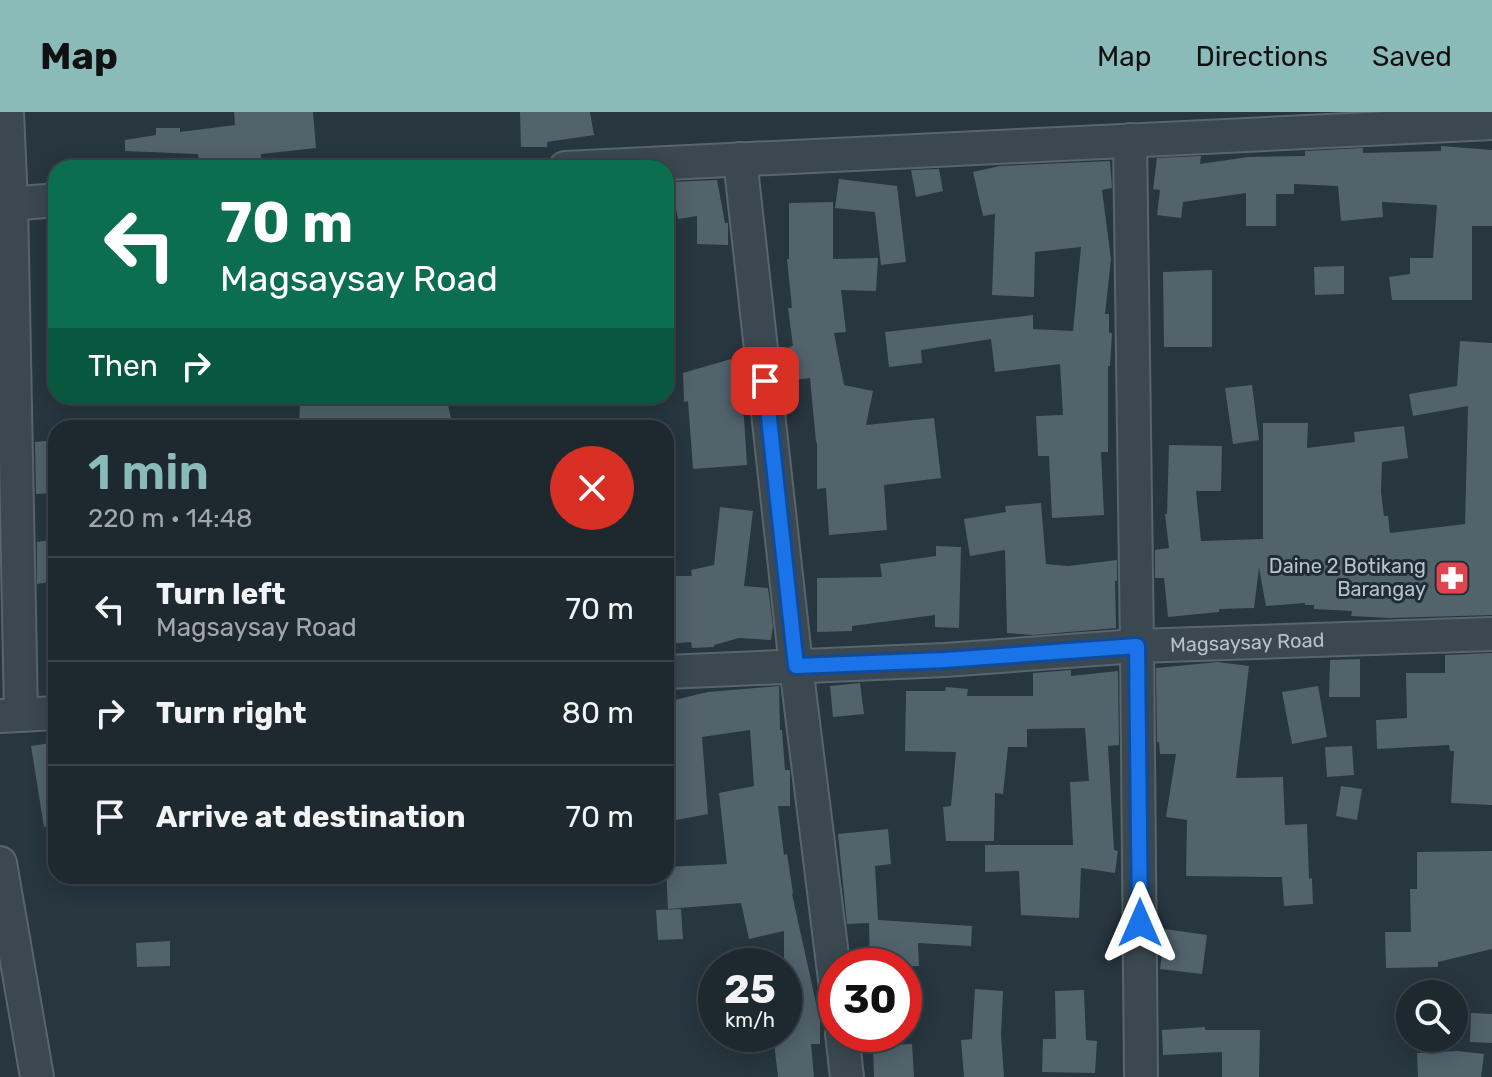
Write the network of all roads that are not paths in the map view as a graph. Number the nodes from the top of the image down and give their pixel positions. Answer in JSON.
{"nodes":[{"id":1,"x":7,"y":112,"type":"edge"},
{"id":2,"x":1492,"y":123,"type":"edge"},
{"id":3,"x":1130,"y":140,"type":"junction"},
{"id":4,"x":740,"y":159,"type":"junction"},
{"id":5,"x":674,"y":162,"type":"edge"},
{"id":6,"x":48,"y":201,"type":"edge"},
{"id":7,"x":11,"y":204,"type":"junction"},
{"id":8,"x":6,"y":272,"type":"edge"},
{"id":9,"x":1492,"y":634,"type":"edge"},
{"id":10,"x":1137,"y":646,"type":"junction"},
{"id":11,"x":796,"y":666,"type":"junction"},
{"id":12,"x":674,"y":672,"type":"edge"},
{"id":13,"x":48,"y":713,"type":"edge"},
{"id":14,"x":11,"y":715,"type":"edge"},
{"id":15,"x":0,"y":863,"type":"edge"},
{"id":16,"x":831,"y":948,"type":"edge"},
{"id":17,"x":844,"y":1052,"type":"edge"},
{"id":18,"x":37,"y":1077,"type":"edge"},
{"id":19,"x":847,"y":1077,"type":"edge"},
{"id":20,"x":1141,"y":1077,"type":"edge"}],
"edges":[{"from":1,"to":7,"type":"street"},
{"from":2,"to":3,"type":"street"},
{"from":3,"to":4,"type":"street"},
{"from":3,"to":10,"type":"street"},
{"from":4,"to":5,"type":"street"},
{"from":4,"to":11,"type":"street"},
{"from":6,"to":7,"type":"street"},
{"from":7,"to":8,"type":"street"},
{"from":8,"to":14,"type":"street"},
{"from":9,"to":10,"type":"street","name":"Magsaysay Road"},
{"from":10,"to":11,"type":"street","name":"Magsaysay Road"},
{"from":10,"to":20,"type":"street"},
{"from":11,"to":12,"type":"street","name":"Magsaysay Road"},
{"from":11,"to":16,"type":"street"},
{"from":13,"to":14,"type":"street"},
{"from":15,"to":18,"type":"street"},
{"from":17,"to":19,"type":"street"}]}
